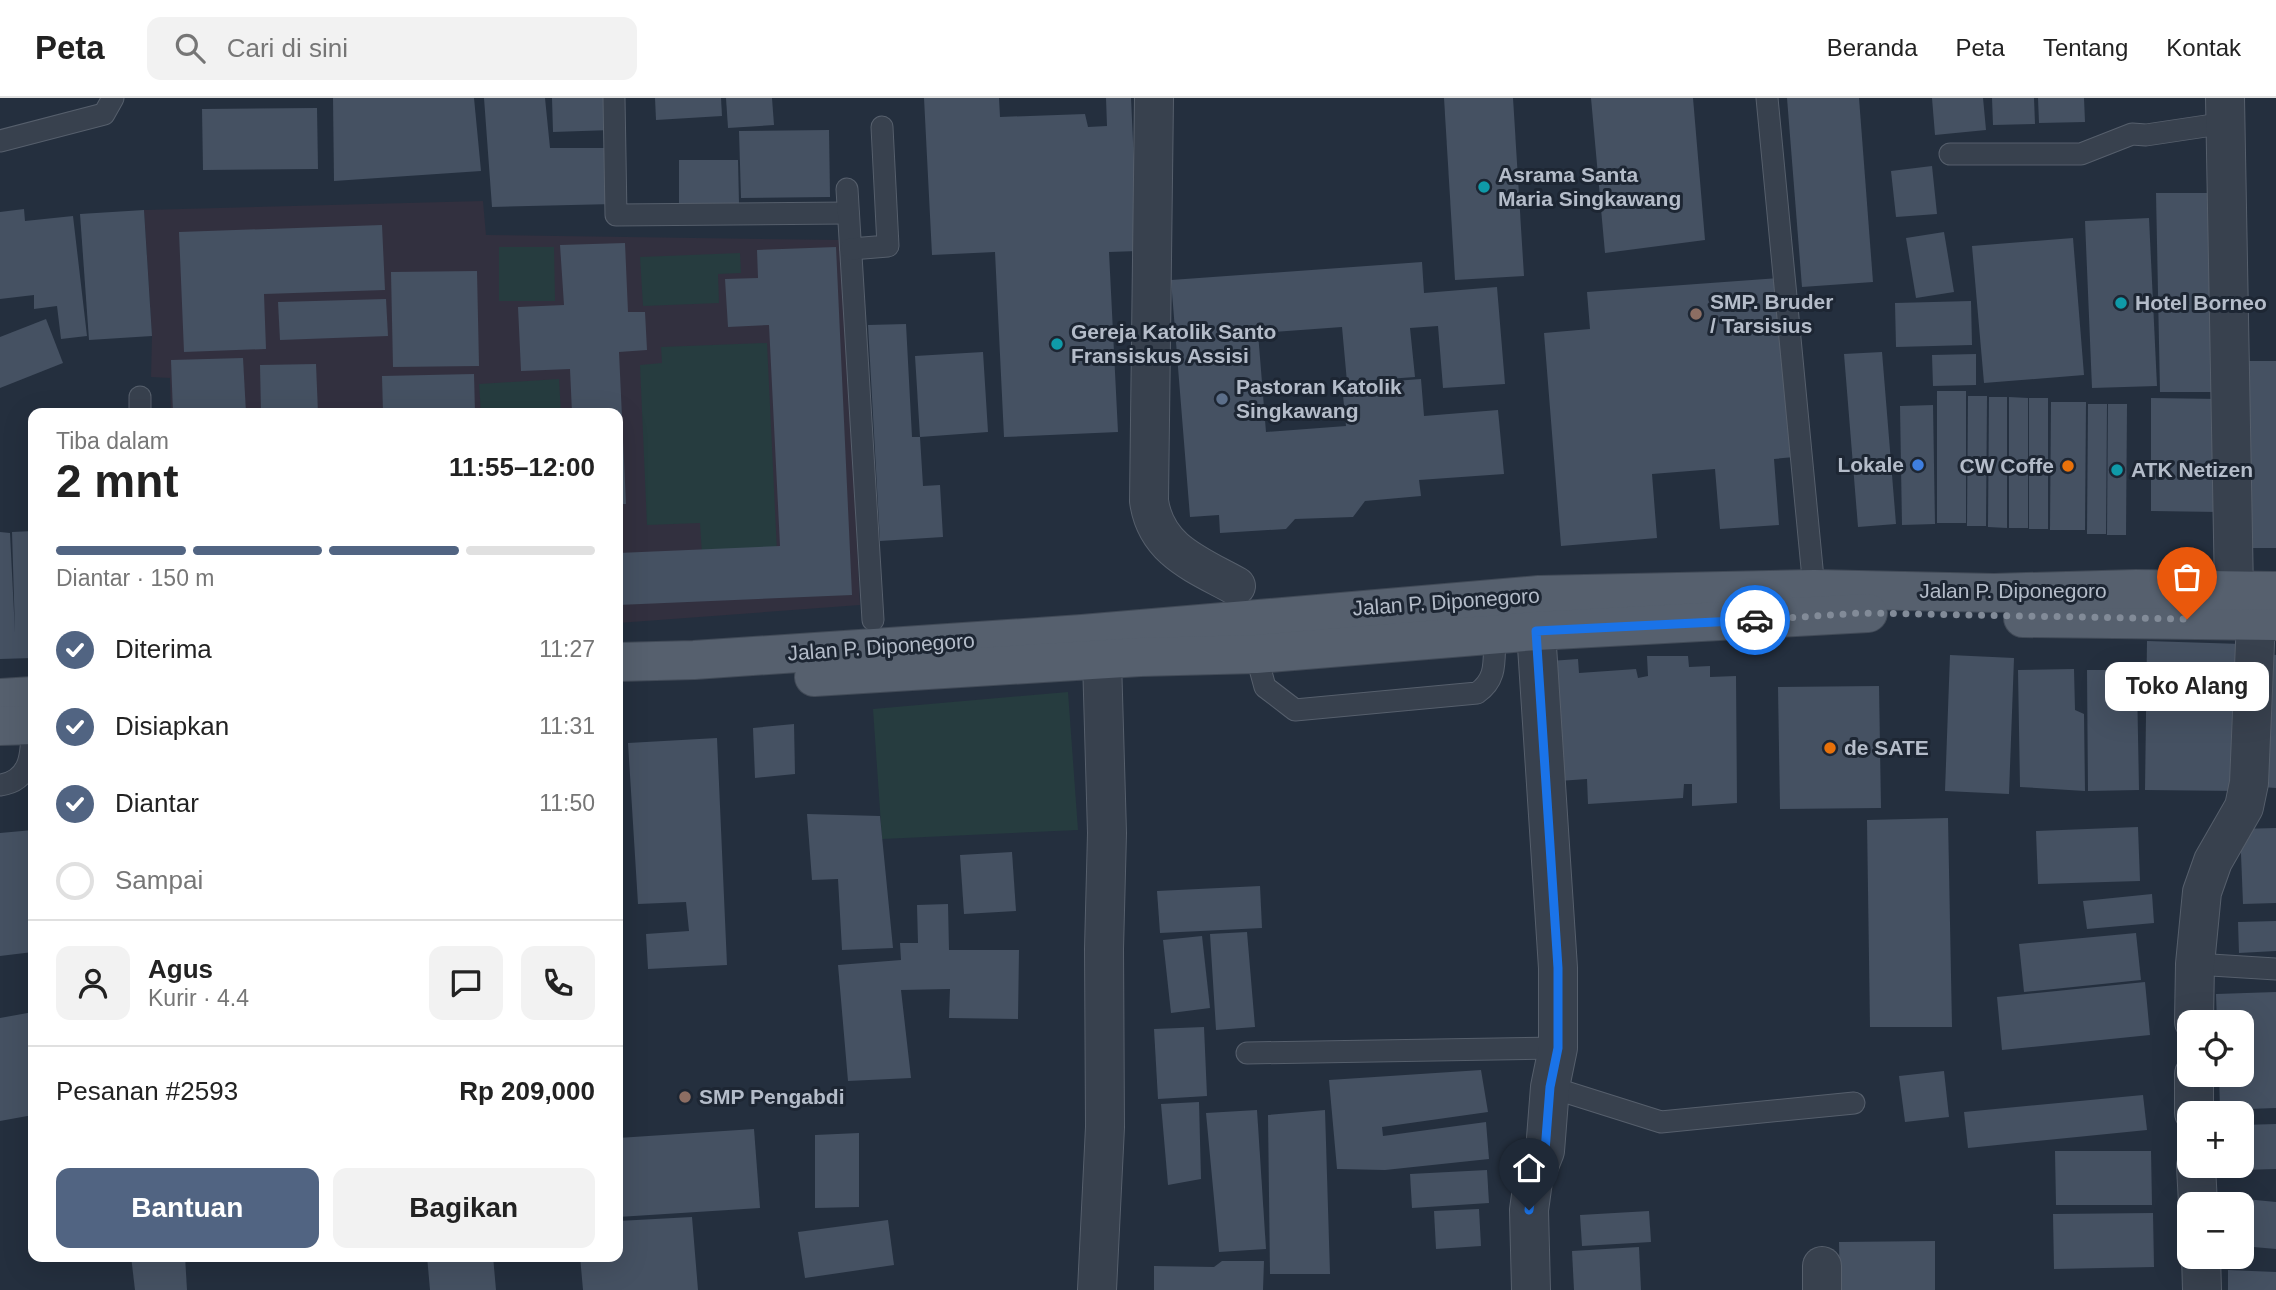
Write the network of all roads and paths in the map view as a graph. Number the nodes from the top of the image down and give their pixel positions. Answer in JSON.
{"nodes":[{"id":1,"x":113,"y":98,"type":"edge"},
{"id":2,"x":614,"y":98,"type":"edge"},
{"id":3,"x":1154,"y":98,"type":"edge"},
{"id":4,"x":1767,"y":98,"type":"edge"},
{"id":5,"x":2225,"y":110,"type":"edge"},
{"id":6,"x":882,"y":127,"type":"dead end"},
{"id":7,"x":0,"y":141,"type":"edge"},
{"id":8,"x":1950,"y":155,"type":"dead end"},
{"id":9,"x":847,"y":189,"type":"dead end"},
{"id":10,"x":848,"y":213,"type":"junction"},
{"id":11,"x":851,"y":249,"type":"junction"},
{"id":12,"x":1236,"y":586,"type":"dead end"},
{"id":13,"x":1814,"y":589,"type":"junction"},
{"id":14,"x":2260,"y":606,"type":"edge"},
{"id":15,"x":873,"y":620,"type":"dead end"},
{"id":16,"x":1436,"y":620,"type":"junction"},
{"id":17,"x":1536,"y":631,"type":"junction"},
{"id":18,"x":1495,"y":634,"type":"junction"},
{"id":19,"x":1256,"y":654,"type":"junction"},
{"id":20,"x":1102,"y":660,"type":"junction"},
{"id":21,"x":623,"y":662,"type":"edge"},
{"id":22,"x":623,"y":687,"type":"edge"},
{"id":23,"x":0,"y":698,"type":"edge"},
{"id":24,"x":25,"y":718,"type":"edge"},
{"id":25,"x":28,"y":743,"type":"edge"},
{"id":26,"x":28,"y":764,"type":"edge"},
{"id":27,"x":0,"y":785,"type":"edge"},
{"id":28,"x":2195,"y":964,"type":"junction"},
{"id":29,"x":2276,"y":969,"type":"edge"},
{"id":30,"x":2194,"y":1010,"type":"edge"},
{"id":31,"x":1558,"y":1048,"type":"junction"},
{"id":32,"x":1247,"y":1053,"type":"dead end"},
{"id":33,"x":1550,"y":1087,"type":"junction"},
{"id":34,"x":1854,"y":1103,"type":"dead end"},
{"id":35,"x":2201,"y":1269,"type":"edge"},
{"id":36,"x":1097,"y":1290,"type":"edge"},
{"id":37,"x":1531,"y":1290,"type":"edge"},
{"id":38,"x":2202,"y":1290,"type":"edge"}],
"edges":[{"from":1,"to":7,"type":"lane"},
{"from":2,"to":10,"type":"lane"},
{"from":3,"to":12,"type":"street"},
{"from":4,"to":13,"type":"lane"},
{"from":5,"to":8,"type":"lane"},
{"from":5,"to":14,"type":"street"},
{"from":6,"to":11,"type":"lane"},
{"from":9,"to":10,"type":"lane"},
{"from":10,"to":11,"type":"lane"},
{"from":11,"to":15,"type":"lane"},
{"from":13,"to":14,"type":"main road","name":"Jalan P. Diponegoro"},
{"from":13,"to":16,"type":"main road","name":"Jalan P. Diponegoro"},
{"from":14,"to":17,"type":"main road","name":"Jalan P. Diponegoro"},
{"from":14,"to":28,"type":"street"},
{"from":16,"to":18,"type":"main road","name":"Jalan P. Diponegoro"},
{"from":16,"to":19,"type":"main road","name":"Jalan P. Diponegoro"},
{"from":16,"to":21,"type":"main road","name":"Jalan P. Diponegoro"},
{"from":17,"to":18,"type":"main road","name":"Jalan P. Diponegoro"},
{"from":17,"to":31,"type":"street"},
{"from":18,"to":19,"type":"lane"},
{"from":19,"to":20,"type":"main road","name":"Jalan P. Diponegoro"},
{"from":20,"to":22,"type":"main road","name":"Jalan P. Diponegoro"},
{"from":20,"to":36,"type":"street"},
{"from":23,"to":24,"type":"main road"},
{"from":24,"to":25,"type":"lane"},
{"from":26,"to":27,"type":"lane"},
{"from":28,"to":29,"type":"lane"},
{"from":28,"to":30,"type":"street"},
{"from":31,"to":32,"type":"lane"},
{"from":31,"to":33,"type":"street"},
{"from":33,"to":34,"type":"lane"},
{"from":33,"to":37,"type":"street"},
{"from":35,"to":38,"type":"street"}]}
